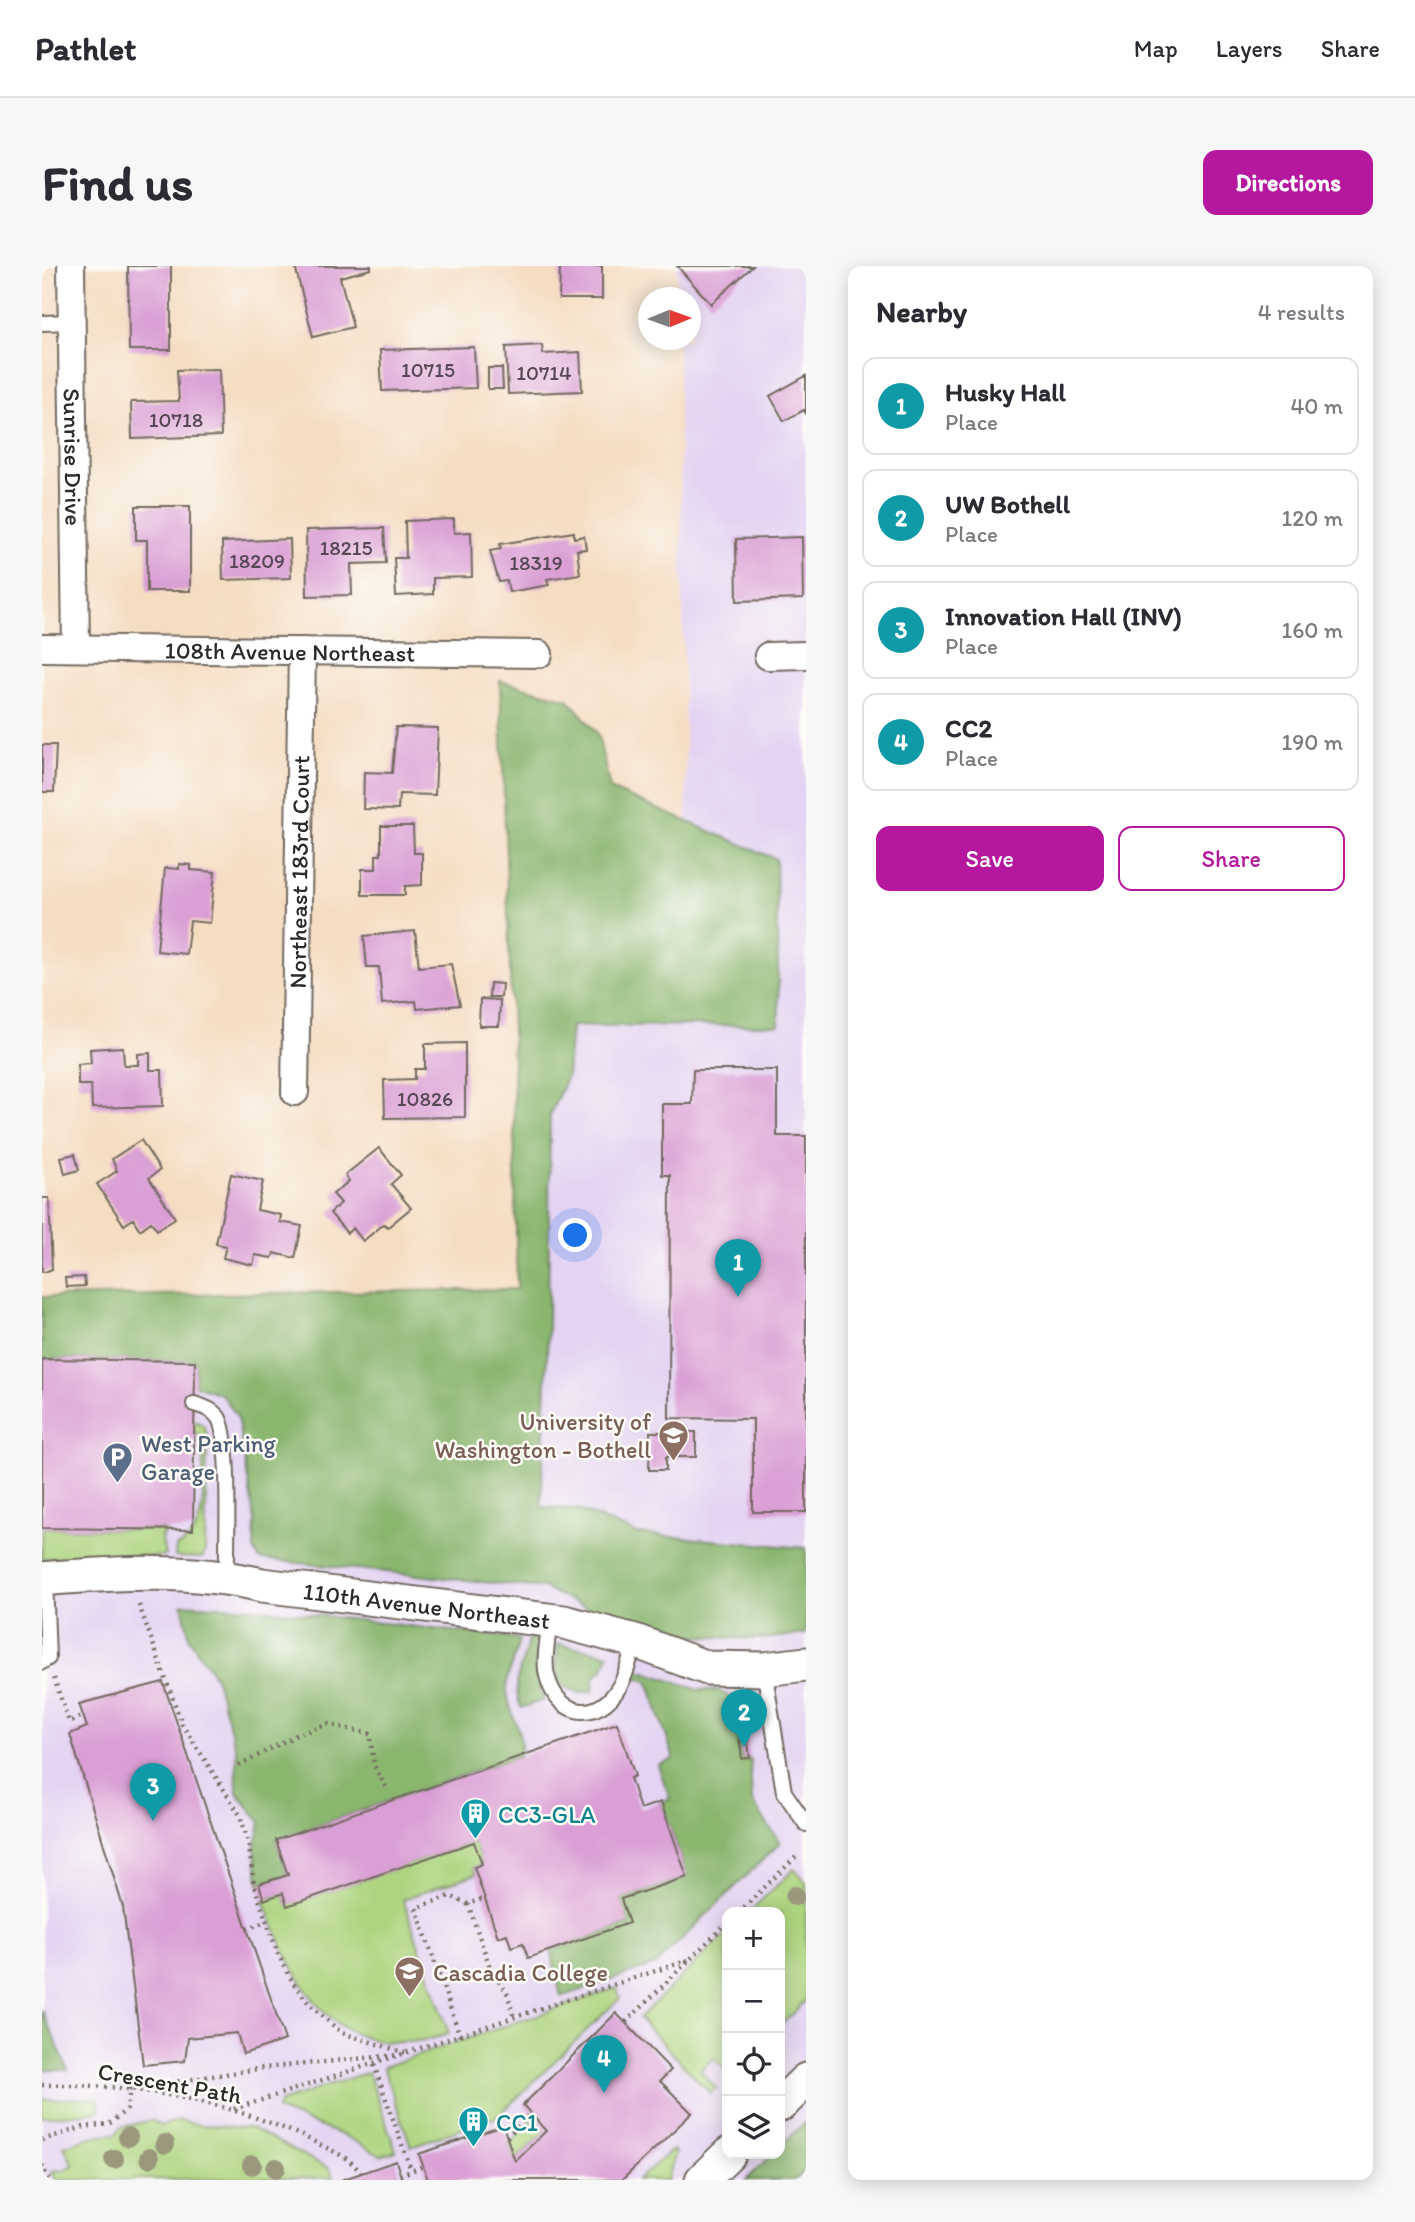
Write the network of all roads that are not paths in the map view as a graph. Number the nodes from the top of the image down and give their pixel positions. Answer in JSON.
{"nodes":[{"id":1,"x":71,"y":266,"type":"edge"},
{"id":2,"x":72,"y":322,"type":"junction"},
{"id":3,"x":42,"y":324,"type":"edge"},
{"id":4,"x":42,"y":648,"type":"edge"},
{"id":5,"x":76,"y":648,"type":"junction"},
{"id":6,"x":302,"y":651,"type":"junction"},
{"id":7,"x":539,"y":654,"type":"dead end"},
{"id":8,"x":806,"y":655,"type":"edge"},
{"id":9,"x":768,"y":656,"type":"dead end"},
{"id":10,"x":295,"y":1092,"type":"dead end"},
{"id":11,"x":194,"y":1404,"type":"dead end"},
{"id":12,"x":227,"y":1576,"type":"junction"},
{"id":13,"x":43,"y":1579,"type":"edge"},
{"id":14,"x":549,"y":1620,"type":"junction"},
{"id":15,"x":635,"y":1641,"type":"junction"},
{"id":16,"x":45,"y":1660,"type":"edge"},
{"id":17,"x":806,"y":1664,"type":"edge"},
{"id":18,"x":764,"y":1669,"type":"junction"},
{"id":19,"x":806,"y":1824,"type":"edge"},
{"id":20,"x":806,"y":2080,"type":"edge"},
{"id":21,"x":785,"y":2100,"type":"edge"},
{"id":22,"x":724,"y":2159,"type":"edge"},
{"id":23,"x":702,"y":2180,"type":"edge"}],
"edges":[{"from":1,"to":2,"type":"street","name":"Sunrise Drive"},
{"from":2,"to":3,"type":"lane"},
{"from":2,"to":5,"type":"street","name":"Sunrise Drive"},
{"from":4,"to":5,"type":"street","name":"108th Avenue Northeast"},
{"from":5,"to":6,"type":"street","name":"108th Avenue Northeast"},
{"from":6,"to":7,"type":"street","name":"108th Avenue Northeast"},
{"from":6,"to":10,"type":"street","name":"Northeast 183rd Court"},
{"from":8,"to":9,"type":"street"},
{"from":11,"to":12,"type":"lane"},
{"from":12,"to":13,"type":"street","name":"110th Avenue Northeast"},
{"from":12,"to":14,"type":"street","name":"110th Avenue Northeast"},
{"from":13,"to":16,"type":"lane"},
{"from":14,"to":15,"type":"street","name":"110th Avenue Northeast"},
{"from":14,"to":15,"type":"lane"},
{"from":15,"to":18,"type":"street","name":"110th Avenue Northeast"},
{"from":17,"to":18,"type":"street","name":"110th Avenue Northeast"},
{"from":18,"to":19,"type":"lane"},
{"from":20,"to":21,"type":"street"},
{"from":22,"to":23,"type":"street"}]}
